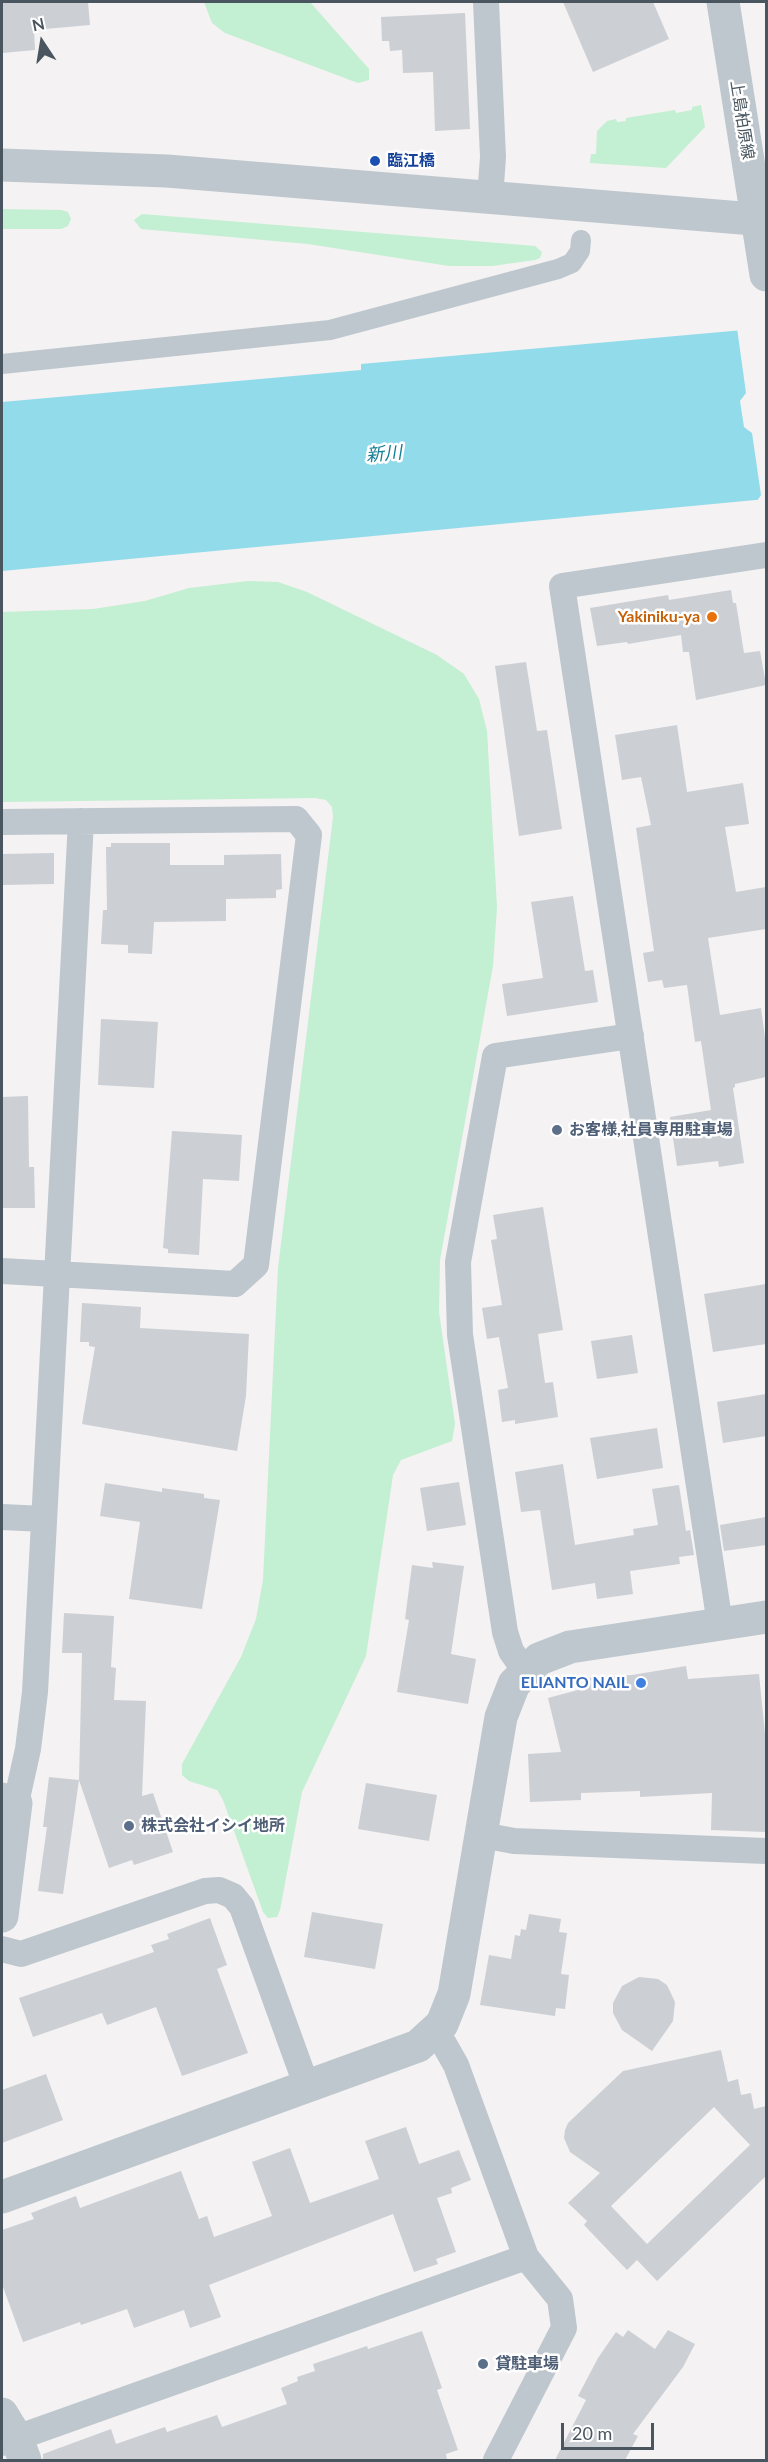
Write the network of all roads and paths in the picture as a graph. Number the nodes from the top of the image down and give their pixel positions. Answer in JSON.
{"nodes":[{"id":1,"x":486,"y":2,"type":"edge"},
{"id":2,"x":723,"y":2,"type":"edge"},
{"id":3,"x":2,"y":165,"type":"edge"},
{"id":4,"x":490,"y":198,"type":"junction"},
{"id":5,"x":763,"y":220,"type":"edge"},
{"id":6,"x":581,"y":240,"type":"dead end"},
{"id":7,"x":766,"y":275,"type":"edge"},
{"id":8,"x":2,"y":364,"type":"edge"},
{"id":9,"x":766,"y":555,"type":"edge"},
{"id":10,"x":81,"y":821,"type":"junction"},
{"id":11,"x":2,"y":822,"type":"edge"},
{"id":12,"x":631,"y":1036,"type":"junction"},
{"id":13,"x":2,"y":1271,"type":"edge"},
{"id":14,"x":57,"y":1274,"type":"junction"},
{"id":15,"x":2,"y":1517,"type":"edge"},
{"id":16,"x":44,"y":1519,"type":"junction"},
{"id":17,"x":766,"y":1617,"type":"edge"},
{"id":18,"x":720,"y":1624,"type":"junction"},
{"id":19,"x":525,"y":1671,"type":"junction"},
{"id":20,"x":9,"y":1801,"type":"edge"},
{"id":21,"x":482,"y":1835,"type":"junction"},
{"id":22,"x":766,"y":1851,"type":"edge"},
{"id":23,"x":2,"y":1916,"type":"edge"},
{"id":24,"x":2,"y":1949,"type":"edge"},
{"id":25,"x":436,"y":2030,"type":"junction"},
{"id":26,"x":307,"y":2087,"type":"junction"},
{"id":27,"x":2,"y":2197,"type":"edge"},
{"id":28,"x":526,"y":2257,"type":"junction"},
{"id":29,"x":11,"y":2439,"type":"edge"},
{"id":30,"x":496,"y":2460,"type":"edge"}],
"edges":[{"from":1,"to":4,"type":"street"},
{"from":2,"to":5,"type":"street","name":"上島柏原線"},
{"from":3,"to":4,"type":"street"},
{"from":4,"to":5,"type":"street"},
{"from":5,"to":7,"type":"street","name":"上島柏原線"},
{"from":6,"to":8,"type":"street"},
{"from":9,"to":12,"type":"street"},
{"from":10,"to":11,"type":"street"},
{"from":10,"to":14,"type":"street"},
{"from":10,"to":14,"type":"street"},
{"from":12,"to":18,"type":"street"},
{"from":12,"to":19,"type":"street"},
{"from":13,"to":14,"type":"street"},
{"from":14,"to":16,"type":"street"},
{"from":15,"to":16,"type":"street"},
{"from":16,"to":20,"type":"street"},
{"from":17,"to":18,"type":"street"},
{"from":18,"to":19,"type":"street"},
{"from":19,"to":21,"type":"street"},
{"from":20,"to":23,"type":"street"},
{"from":21,"to":22,"type":"street"},
{"from":21,"to":25,"type":"street"},
{"from":24,"to":26,"type":"street"},
{"from":25,"to":26,"type":"street"},
{"from":25,"to":28,"type":"street"},
{"from":26,"to":27,"type":"street"},
{"from":28,"to":29,"type":"street"},
{"from":28,"to":30,"type":"street"}]}
